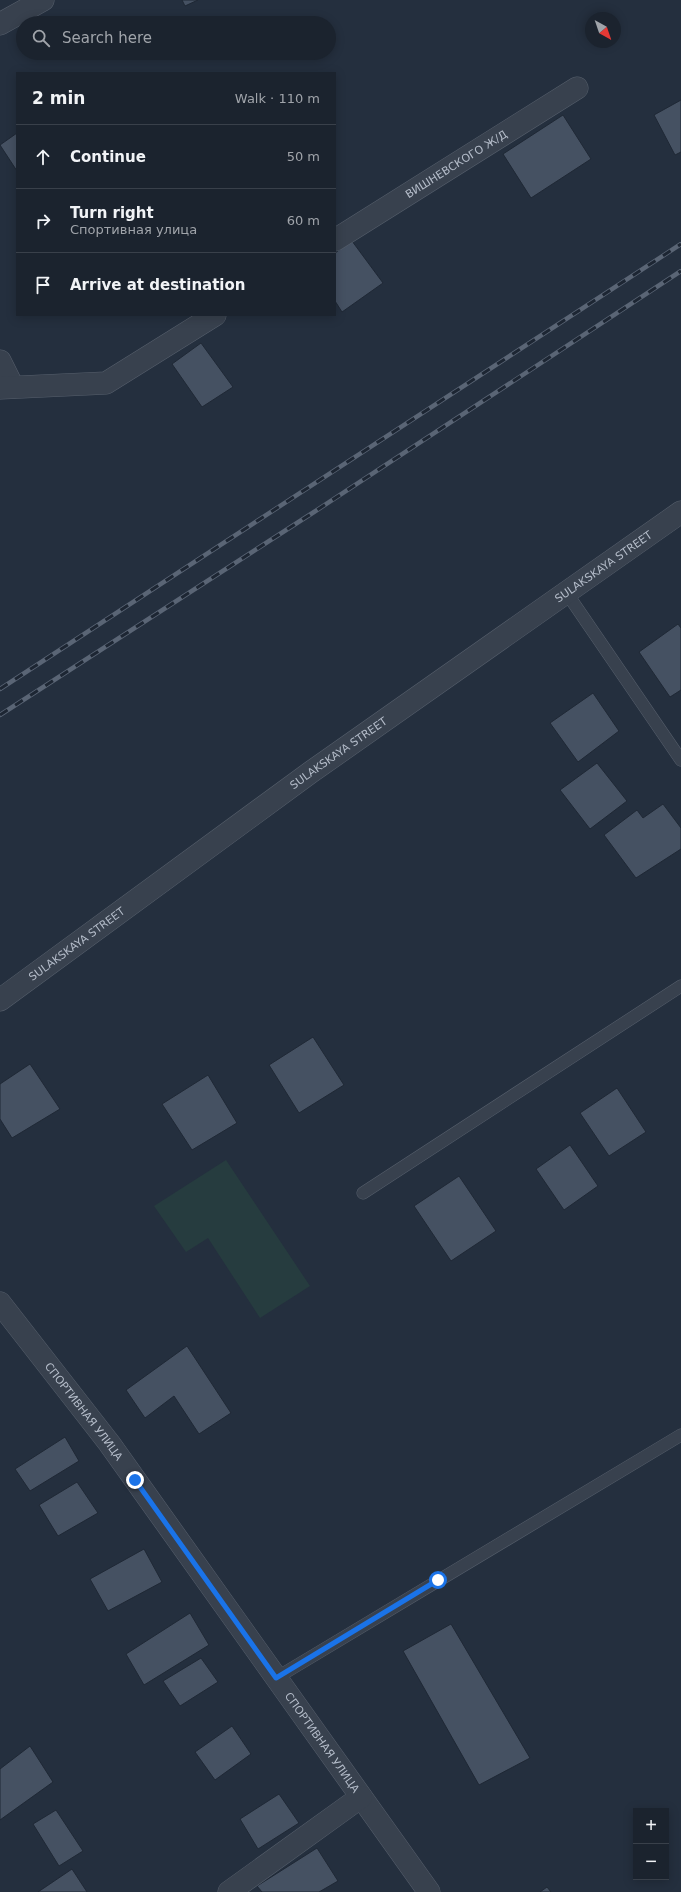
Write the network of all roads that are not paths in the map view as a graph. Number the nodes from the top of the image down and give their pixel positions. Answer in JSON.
{"nodes":[{"id":1,"x":43,"y":0,"type":"edge"},
{"id":2,"x":0,"y":24,"type":"edge"},
{"id":3,"x":577,"y":88,"type":"dead end"},
{"id":4,"x":336,"y":239,"type":"edge"},
{"id":5,"x":213,"y":316,"type":"edge"},
{"id":6,"x":0,"y":361,"type":"edge"},
{"id":7,"x":6,"y":388,"type":"edge"},
{"id":8,"x":681,"y":512,"type":"edge"},
{"id":9,"x":566,"y":592,"type":"junction"},
{"id":10,"x":681,"y":760,"type":"edge"},
{"id":11,"x":681,"y":986,"type":"edge"},
{"id":12,"x":0,"y":1000,"type":"edge"},
{"id":13,"x":363,"y":1192,"type":"dead end"},
{"id":14,"x":0,"y":1303,"type":"edge"},
{"id":15,"x":681,"y":1435,"type":"edge"},
{"id":16,"x":276,"y":1678,"type":"junction"},
{"id":17,"x":361,"y":1797,"type":"junction"},
{"id":18,"x":229,"y":1892,"type":"edge"},
{"id":19,"x":429,"y":1892,"type":"edge"}],
"edges":[{"from":1,"to":2,"type":"street"},
{"from":3,"to":4,"type":"street","name":"ВИШНЕВСКОГО Ж/Д"},
{"from":5,"to":7,"type":"street"},
{"from":6,"to":7,"type":"street"},
{"from":8,"to":9,"type":"street","name":"SULAKSKAYA STREET"},
{"from":9,"to":10,"type":"lane"},
{"from":9,"to":12,"type":"street","name":"SULAKSKAYA STREET"},
{"from":11,"to":13,"type":"lane"},
{"from":14,"to":16,"type":"street","name":"СПОРТИВНАЯ УЛИЦА"},
{"from":15,"to":16,"type":"lane"},
{"from":16,"to":17,"type":"street","name":"СПОРТИВНАЯ УЛИЦА"},
{"from":17,"to":18,"type":"street"},
{"from":17,"to":19,"type":"street","name":"СПОРТИВНАЯ УЛИЦА"}]}
